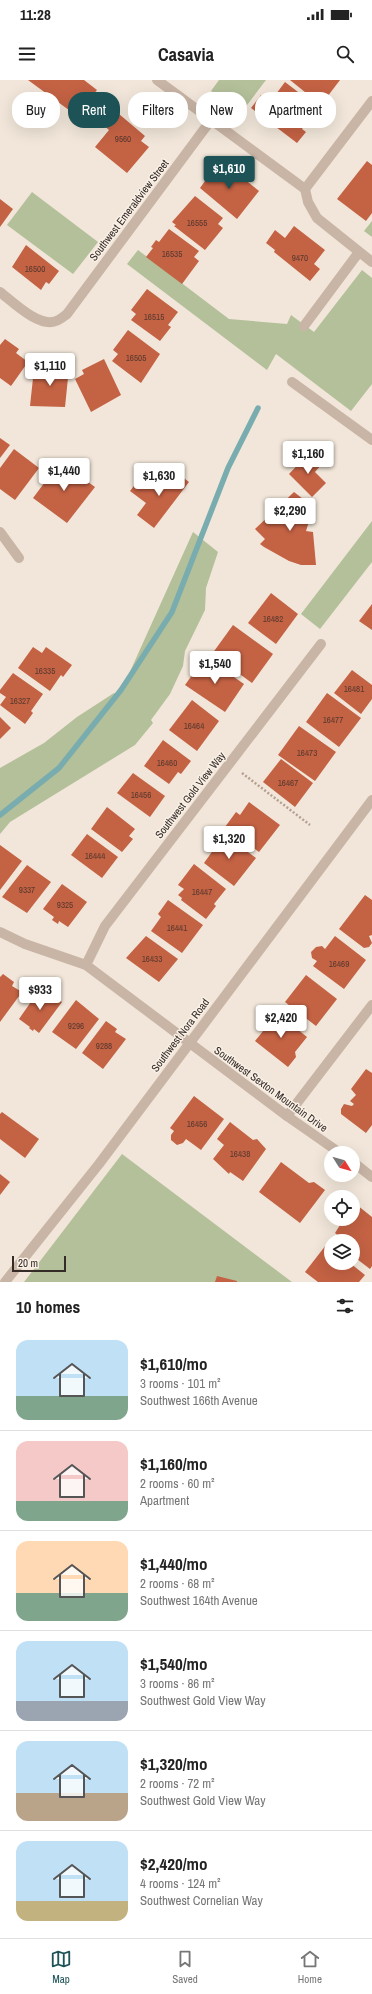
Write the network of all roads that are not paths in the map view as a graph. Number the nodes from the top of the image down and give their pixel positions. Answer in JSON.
{"nodes":[{"id":1,"x":157,"y":80,"type":"edge"},
{"id":2,"x":372,"y":101,"type":"edge"},
{"id":3,"x":196,"y":109,"type":"edge"},
{"id":4,"x":205,"y":128,"type":"edge"},
{"id":5,"x":222,"y":128,"type":"edge"},
{"id":6,"x":305,"y":189,"type":"junction"},
{"id":7,"x":359,"y":252,"type":"junction"},
{"id":8,"x":372,"y":262,"type":"edge"},
{"id":9,"x":0,"y":292,"type":"edge"},
{"id":10,"x":304,"y":326,"type":"dead end"},
{"id":11,"x":292,"y":382,"type":"dead end"},
{"id":12,"x":372,"y":440,"type":"edge"},
{"id":13,"x":0,"y":532,"type":"edge"},
{"id":14,"x":19,"y":558,"type":"dead end"},
{"id":15,"x":321,"y":644,"type":"dead end"},
{"id":16,"x":372,"y":800,"type":"edge"},
{"id":17,"x":0,"y":932,"type":"edge"},
{"id":18,"x":86,"y":965,"type":"junction"},
{"id":19,"x":372,"y":1005,"type":"edge"},
{"id":20,"x":189,"y":1043,"type":"junction"},
{"id":21,"x":287,"y":1116,"type":"junction"},
{"id":22,"x":330,"y":1146,"type":"edge"},
{"id":23,"x":360,"y":1168,"type":"edge"},
{"id":24,"x":372,"y":1177,"type":"edge"},
{"id":25,"x":5,"y":1282,"type":"edge"}],
"edges":[{"from":1,"to":3,"type":"street"},
{"from":2,"to":6,"type":"street"},
{"from":4,"to":9,"type":"street","name":"Southwest Emeraldview Street"},
{"from":5,"to":6,"type":"street"},
{"from":6,"to":7,"type":"street"},
{"from":7,"to":8,"type":"street"},
{"from":7,"to":10,"type":"street"},
{"from":11,"to":12,"type":"street"},
{"from":13,"to":14,"type":"street"},
{"from":15,"to":18,"type":"street","name":"Southwest Gold View Way"},
{"from":16,"to":20,"type":"street","name":"Southwest Nora Road"},
{"from":17,"to":18,"type":"street","name":"Southwest Sexton Mountain Drive"},
{"from":18,"to":20,"type":"street","name":"Southwest Sexton Mountain Drive"},
{"from":19,"to":21,"type":"street"},
{"from":20,"to":21,"type":"street","name":"Southwest Sexton Mountain Drive"},
{"from":20,"to":25,"type":"street","name":"Southwest Nora Road"},
{"from":21,"to":22,"type":"street","name":"Southwest Sexton Mountain Drive"},
{"from":23,"to":24,"type":"street"}]}
